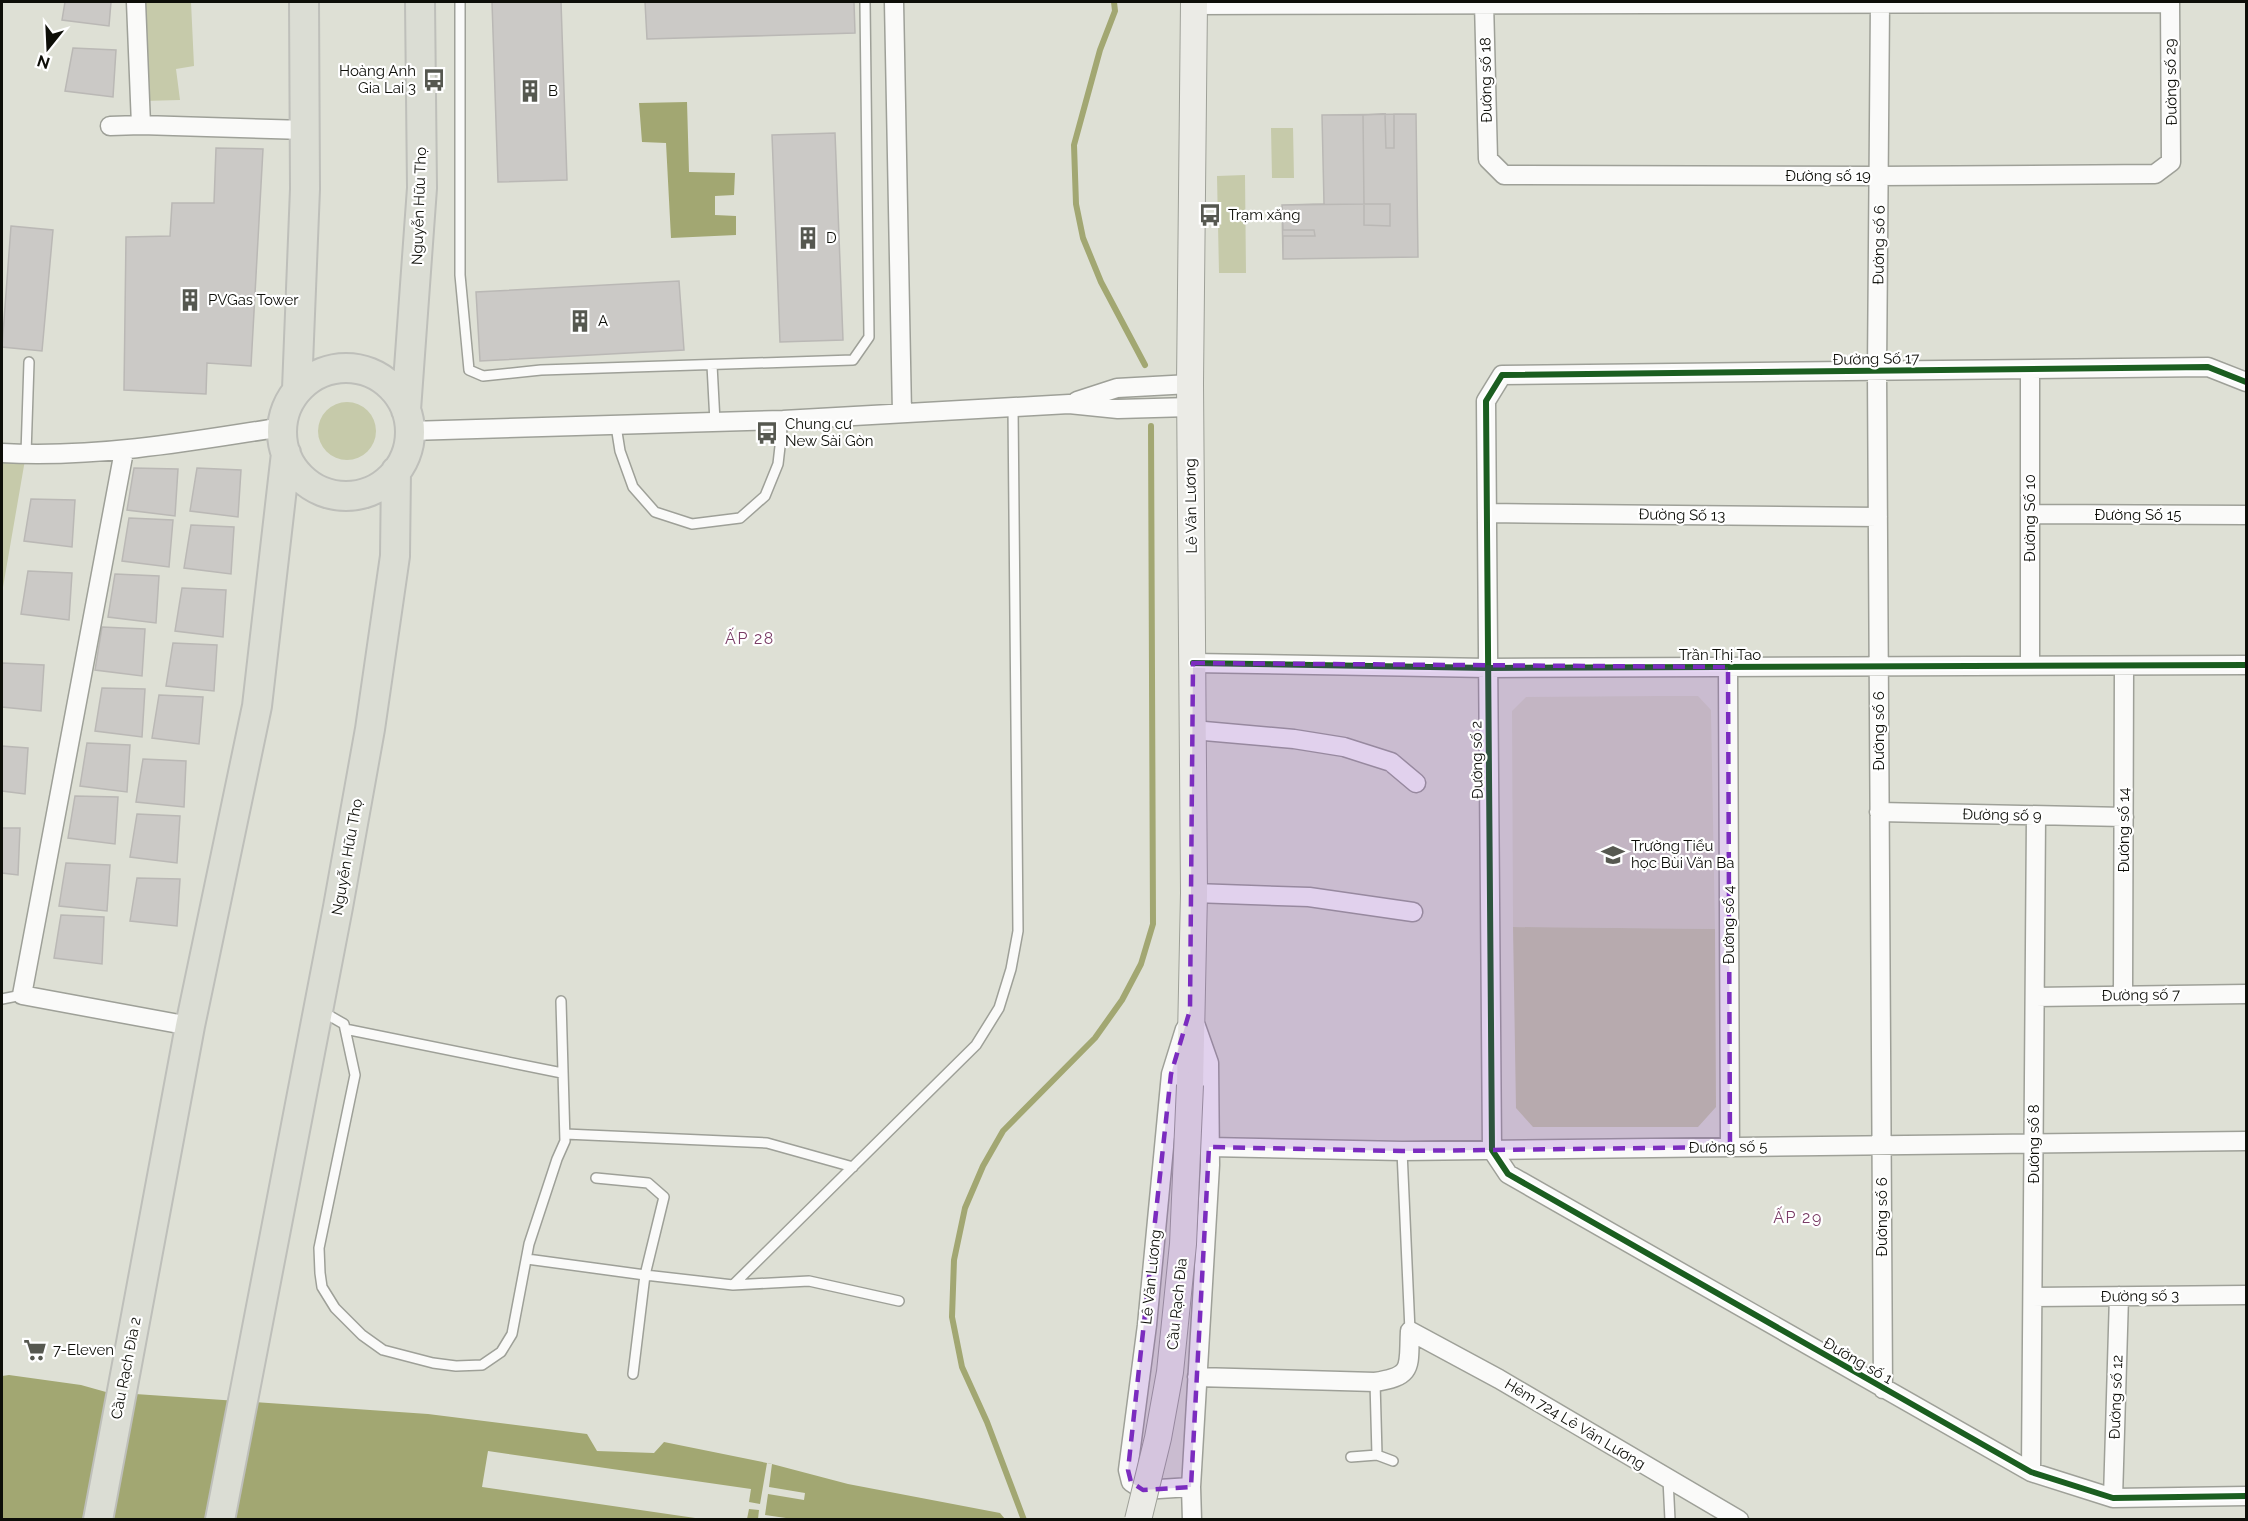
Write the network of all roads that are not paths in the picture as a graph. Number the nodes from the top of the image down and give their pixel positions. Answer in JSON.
{"nodes":[{"id":1,"x":136,"y":2,"type":"edge"},
{"id":2,"x":304,"y":2,"type":"edge"},
{"id":3,"x":420,"y":2,"type":"edge"},
{"id":4,"x":460,"y":2,"type":"edge"},
{"id":5,"x":865,"y":2,"type":"edge"},
{"id":6,"x":894,"y":2,"type":"edge"},
{"id":7,"x":1880,"y":2,"type":"edge"},
{"id":8,"x":2170,"y":2,"type":"edge"},
{"id":9,"x":1194,"y":3,"type":"edge"},
{"id":10,"x":1484,"y":3,"type":"edge"},
{"id":11,"x":141,"y":125,"type":"junction"},
{"id":12,"x":110,"y":126,"type":"dead end"},
{"id":13,"x":305,"y":130,"type":"junction"},
{"id":14,"x":1488,"y":159,"type":"joint"},
{"id":15,"x":2171,"y":162,"type":"joint"},
{"id":16,"x":1880,"y":176,"type":"junction"},
{"id":17,"x":29,"y":362,"type":"dead end"},
{"id":18,"x":712,"y":365,"type":"junction"},
{"id":19,"x":2030,"y":369,"type":"junction"},
{"id":20,"x":1877,"y":371,"type":"junction"},
{"id":21,"x":1502,"y":375,"type":"joint"},
{"id":22,"x":2247,"y":382,"type":"edge"},
{"id":23,"x":297,"y":390,"type":"junction"},
{"id":24,"x":1190,"y":396,"type":"junction"},
{"id":25,"x":1070,"y":404,"type":"junction"},
{"id":26,"x":1013,"y":407,"type":"junction"},
{"id":27,"x":902,"y":413,"type":"junction"},
{"id":28,"x":783,"y":420,"type":"junction"},
{"id":29,"x":408,"y":421,"type":"junction"},
{"id":30,"x":715,"y":422,"type":"junction"},
{"id":31,"x":616,"y":426,"type":"junction"},
{"id":32,"x":284,"y":440,"type":"junction"},
{"id":33,"x":124,"y":451,"type":"junction"},
{"id":34,"x":2,"y":453,"type":"edge"},
{"id":35,"x":26,"y":454,"type":"junction"},
{"id":36,"x":396,"y":471,"type":"junction"},
{"id":37,"x":1486,"y":513,"type":"junction"},
{"id":38,"x":2030,"y":514,"type":"junction"},
{"id":39,"x":2247,"y":515,"type":"edge"},
{"id":40,"x":1878,"y":517,"type":"junction"},
{"id":41,"x":1193,"y":663,"type":"junction"},
{"id":42,"x":2247,"y":665,"type":"edge"},
{"id":43,"x":2030,"y":666,"type":"junction"},
{"id":44,"x":2124,"y":666,"type":"junction"},
{"id":45,"x":1728,"y":667,"type":"junction"},
{"id":46,"x":1878,"y":667,"type":"junction"},
{"id":47,"x":1488,"y":668,"type":"junction"},
{"id":48,"x":1193,"y":730,"type":"junction"},
{"id":49,"x":1416,"y":783,"type":"dead end"},
{"id":50,"x":1879,"y":812,"type":"junction"},
{"id":51,"x":2036,"y":816,"type":"junction"},
{"id":52,"x":2124,"y":817,"type":"junction"},
{"id":53,"x":1194,"y":893,"type":"junction"},
{"id":54,"x":1413,"y":912,"type":"dead end"},
{"id":55,"x":2247,"y":994,"type":"edge"},
{"id":56,"x":22,"y":995,"type":"junction"},
{"id":57,"x":2123,"y":995,"type":"junction"},
{"id":58,"x":2035,"y":997,"type":"junction"},
{"id":59,"x":2,"y":999,"type":"edge"},
{"id":60,"x":561,"y":1001,"type":"dead end"},
{"id":61,"x":318,"y":1009,"type":"junction"},
{"id":62,"x":1190,"y":1010,"type":"junction"},
{"id":63,"x":190,"y":1026,"type":"junction"},
{"id":64,"x":345,"y":1029,"type":"junction"},
{"id":65,"x":562,"y":1073,"type":"junction"},
{"id":66,"x":1190,"y":1085,"type":"joint"},
{"id":67,"x":565,"y":1134,"type":"junction"},
{"id":68,"x":2247,"y":1141,"type":"edge"},
{"id":69,"x":2034,"y":1143,"type":"junction"},
{"id":70,"x":1881,"y":1145,"type":"junction"},
{"id":71,"x":1209,"y":1147,"type":"junction"},
{"id":72,"x":1730,"y":1147,"type":"junction"},
{"id":73,"x":1492,"y":1150,"type":"junction"},
{"id":74,"x":1402,"y":1151,"type":"junction"},
{"id":75,"x":853,"y":1167,"type":"junction"},
{"id":76,"x":596,"y":1178,"type":"dead end"},
{"id":77,"x":526,"y":1259,"type":"junction"},
{"id":78,"x":645,"y":1275,"type":"junction"},
{"id":79,"x":733,"y":1285,"type":"junction"},
{"id":80,"x":2247,"y":1295,"type":"edge"},
{"id":81,"x":2119,"y":1296,"type":"junction"},
{"id":82,"x":2033,"y":1297,"type":"junction"},
{"id":83,"x":899,"y":1300,"type":"dead end"},
{"id":84,"x":1410,"y":1331,"type":"junction"},
{"id":85,"x":633,"y":1374,"type":"dead end"},
{"id":86,"x":1197,"y":1377,"type":"junction"},
{"id":87,"x":1375,"y":1382,"type":"junction"},
{"id":88,"x":1882,"y":1389,"type":"junction"},
{"id":89,"x":1377,"y":1455,"type":"junction"},
{"id":90,"x":1351,"y":1457,"type":"dead end"},
{"id":91,"x":1393,"y":1461,"type":"dead end"},
{"id":92,"x":2031,"y":1472,"type":"junction"},
{"id":93,"x":1668,"y":1479,"type":"junction"},
{"id":94,"x":1191,"y":1487,"type":"junction"},
{"id":95,"x":2247,"y":1496,"type":"edge"},
{"id":96,"x":2113,"y":1498,"type":"junction"},
{"id":97,"x":98,"y":1520,"type":"edge"},
{"id":98,"x":220,"y":1520,"type":"edge"},
{"id":99,"x":1138,"y":1520,"type":"edge"},
{"id":100,"x":1192,"y":1520,"type":"edge"},
{"id":101,"x":1670,"y":1520,"type":"edge"},
{"id":102,"x":1739,"y":1520,"type":"edge"}],
"edges":[{"from":1,"to":11,"type":"street"},
{"from":2,"to":13,"type":"main road"},
{"from":3,"to":29,"type":"main road","name":"Nguyễn Hữu Thọ"},
{"from":4,"to":18,"type":"lane"},
{"from":5,"to":18,"type":"lane"},
{"from":6,"to":27,"type":"street"},
{"from":7,"to":8,"type":"street"},
{"from":7,"to":10,"type":"street"},
{"from":7,"to":16,"type":"street","name":"Đường số 6"},
{"from":8,"to":15,"type":"street","name":"Đường số 29"},
{"from":9,"to":10,"type":"street"},
{"from":9,"to":24,"type":"main road","name":"Lê Văn Lương"},
{"from":10,"to":14,"type":"street","name":"Đường số 18"},
{"from":11,"to":12,"type":"street"},
{"from":11,"to":13,"type":"street"},
{"from":13,"to":23,"type":"main road"},
{"from":14,"to":16,"type":"street","name":"Đường số 19"},
{"from":15,"to":16,"type":"street","name":"Đường số 19"},
{"from":16,"to":20,"type":"street","name":"Đường số 6"},
{"from":17,"to":35,"type":"lane"},
{"from":18,"to":30,"type":"lane"},
{"from":19,"to":20,"type":"street","name":"Đường Số 17"},
{"from":19,"to":22,"type":"street","name":"Đường Số 17"},
{"from":19,"to":38,"type":"street","name":"Đường Số 10"},
{"from":20,"to":21,"type":"street","name":"Đường Số 17"},
{"from":20,"to":40,"type":"street","name":"Đường số 6"},
{"from":21,"to":37,"type":"street","name":"Đường số 2"},
{"from":23,"to":29,"type":"main road"},
{"from":23,"to":32,"type":"main road"},
{"from":24,"to":25,"type":"street"},
{"from":24,"to":25,"type":"street"},
{"from":24,"to":41,"type":"main road","name":"Lê Văn Lương"},
{"from":25,"to":26,"type":"street"},
{"from":26,"to":27,"type":"street"},
{"from":26,"to":75,"type":"lane"},
{"from":27,"to":28,"type":"street"},
{"from":28,"to":30,"type":"street"},
{"from":28,"to":31,"type":"lane"},
{"from":29,"to":31,"type":"street"},
{"from":29,"to":36,"type":"main road"},
{"from":30,"to":31,"type":"street"},
{"from":32,"to":33,"type":"street"},
{"from":32,"to":36,"type":"main road"},
{"from":32,"to":63,"type":"main road"},
{"from":33,"to":35,"type":"street"},
{"from":33,"to":56,"type":"street"},
{"from":34,"to":35,"type":"street"},
{"from":36,"to":61,"type":"main road","name":"Nguyễn Hữu Thọ"},
{"from":37,"to":40,"type":"street","name":"Đường Số 13"},
{"from":37,"to":47,"type":"street","name":"Đường số 2"},
{"from":38,"to":39,"type":"street","name":"Đường Số 15"},
{"from":38,"to":43,"type":"street","name":"Đường Số 10"},
{"from":40,"to":46,"type":"street","name":"Đường số 6"},
{"from":41,"to":47,"type":"street","name":"Trần Thị Tao"},
{"from":41,"to":48,"type":"main road","name":"Lê Văn Lương"},
{"from":42,"to":44,"type":"street","name":"Trần Thị Tao"},
{"from":43,"to":44,"type":"street","name":"Trần Thị Tao"},
{"from":43,"to":46,"type":"street","name":"Trần Thị Tao"},
{"from":44,"to":52,"type":"street","name":"Đường số 14"},
{"from":45,"to":46,"type":"street","name":"Trần Thị Tao"},
{"from":45,"to":47,"type":"street","name":"Trần Thị Tao"},
{"from":45,"to":72,"type":"street","name":"Đường số 4"},
{"from":46,"to":50,"type":"street","name":"Đường số 6"},
{"from":47,"to":73,"type":"street","name":"Đường số 2"},
{"from":48,"to":49,"type":"street"},
{"from":48,"to":53,"type":"main road","name":"Lê Văn Lương"},
{"from":50,"to":51,"type":"street","name":"Đường số 9"},
{"from":50,"to":70,"type":"street","name":"Đường số 6"},
{"from":51,"to":52,"type":"street","name":"Đường số 9"},
{"from":51,"to":58,"type":"street","name":"Đường số 8"},
{"from":52,"to":57,"type":"street","name":"Đường số 14"},
{"from":53,"to":54,"type":"street"},
{"from":53,"to":62,"type":"main road","name":"Lê Văn Lương"},
{"from":55,"to":57,"type":"street","name":"Đường số 7"},
{"from":56,"to":59,"type":"lane"},
{"from":56,"to":63,"type":"street"},
{"from":57,"to":58,"type":"street","name":"Đường số 7"},
{"from":58,"to":69,"type":"street","name":"Đường số 8"},
{"from":60,"to":65,"type":"lane"},
{"from":61,"to":64,"type":"lane"},
{"from":61,"to":98,"type":"main road","name":"Nguyễn Hữu Thọ"},
{"from":62,"to":66,"type":"main road","name":"Lê Văn Lương"},
{"from":62,"to":71,"type":"street","name":"Lê Văn Lương"},
{"from":62,"to":94,"type":"street","name":"Lê Văn Lương"},
{"from":63,"to":97,"type":"main road","name":"Cầu Rạch Đỉa 2"},
{"from":64,"to":65,"type":"lane"},
{"from":64,"to":77,"type":"lane"},
{"from":65,"to":67,"type":"lane"},
{"from":66,"to":99,"type":"main road","name":"Cầu Rạch Đỉa","bridge":true},
{"from":67,"to":75,"type":"lane"},
{"from":67,"to":77,"type":"lane"},
{"from":68,"to":69,"type":"street","name":"Đường số 5"},
{"from":69,"to":70,"type":"street","name":"Đường số 5"},
{"from":69,"to":82,"type":"street","name":"Đường số 8"},
{"from":70,"to":72,"type":"street","name":"Đường số 5"},
{"from":70,"to":88,"type":"street","name":"Đường số 6"},
{"from":71,"to":74,"type":"street","name":"Đường số 5"},
{"from":71,"to":86,"type":"street","name":"Lê Văn Lương"},
{"from":72,"to":73,"type":"street","name":"Đường số 5"},
{"from":73,"to":74,"type":"street","name":"Đường số 5"},
{"from":73,"to":88,"type":"street","name":"Đường số 1"},
{"from":74,"to":84,"type":"lane"},
{"from":75,"to":79,"type":"lane"},
{"from":76,"to":78,"type":"lane"},
{"from":77,"to":78,"type":"lane"},
{"from":78,"to":79,"type":"lane"},
{"from":78,"to":85,"type":"lane"},
{"from":79,"to":83,"type":"lane"},
{"from":80,"to":81,"type":"street","name":"Đường số 3"},
{"from":81,"to":82,"type":"street","name":"Đường số 3"},
{"from":81,"to":96,"type":"street","name":"Đường số 12"},
{"from":82,"to":92,"type":"street","name":"Đường số 8"},
{"from":84,"to":87,"type":"street"},
{"from":84,"to":93,"type":"street","name":"Hẻm 724 Lê Văn Lương"},
{"from":86,"to":87,"type":"street"},
{"from":86,"to":94,"type":"street","name":"Lê Văn Lương"},
{"from":87,"to":89,"type":"lane"},
{"from":88,"to":92,"type":"street","name":"Đường số 1"},
{"from":89,"to":90,"type":"lane"},
{"from":89,"to":91,"type":"lane"},
{"from":92,"to":96,"type":"street","name":"Đường số 1"},
{"from":93,"to":101,"type":"lane"},
{"from":93,"to":102,"type":"street","name":"Hẻm 724 Lê Văn Lương"},
{"from":94,"to":100,"type":"street","name":"Lê Văn Lương"},
{"from":95,"to":96,"type":"street","name":"Đường số 1"}]}
